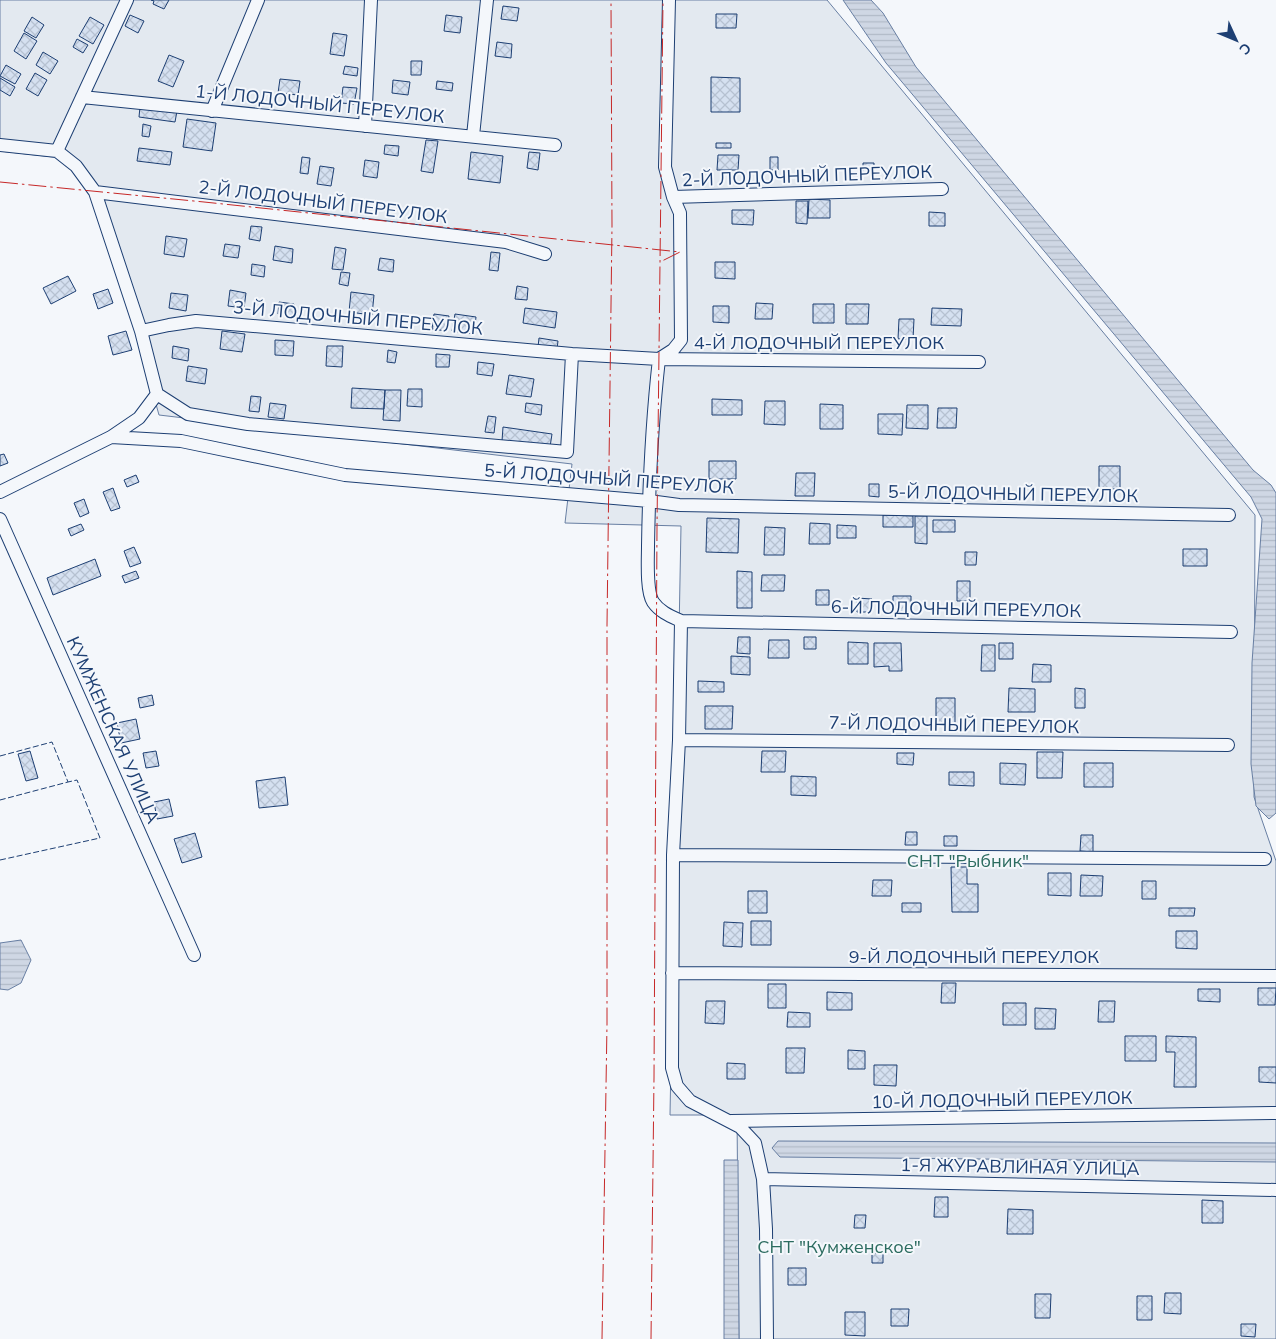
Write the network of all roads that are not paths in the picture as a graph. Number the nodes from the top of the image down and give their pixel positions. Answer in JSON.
{"nodes":[{"id":1,"x":127,"y":0,"type":"edge"},
{"id":2,"x":258,"y":0,"type":"edge"},
{"id":3,"x":370,"y":0,"type":"edge"},
{"id":4,"x":487,"y":0,"type":"edge"},
{"id":5,"x":669,"y":0,"type":"edge"},
{"id":6,"x":82,"y":97,"type":"junction"},
{"id":7,"x":212,"y":111,"type":"junction"},
{"id":8,"x":365,"y":126,"type":"junction"},
{"id":9,"x":473,"y":136,"type":"junction"},
{"id":10,"x":0,"y":145,"type":"edge"},
{"id":11,"x":554,"y":145,"type":"dead end"},
{"id":12,"x":57,"y":151,"type":"junction"},
{"id":13,"x":942,"y":189,"type":"dead end"},
{"id":14,"x":95,"y":192,"type":"junction"},
{"id":15,"x":673,"y":197,"type":"junction"},
{"id":16,"x":545,"y":254,"type":"dead end"},
{"id":17,"x":142,"y":331,"type":"junction"},
{"id":18,"x":572,"y":354,"type":"junction"},
{"id":19,"x":659,"y":359,"type":"junction"},
{"id":20,"x":979,"y":362,"type":"dead end"},
{"id":21,"x":157,"y":394,"type":"junction"},
{"id":22,"x":111,"y":437,"type":"junction"},
{"id":23,"x":0,"y":492,"type":"edge"},
{"id":24,"x":649,"y":500,"type":"junction"},
{"id":25,"x":1229,"y":516,"type":"dead end"},
{"id":26,"x":0,"y":519,"type":"edge"},
{"id":27,"x":681,"y":621,"type":"junction"},
{"id":28,"x":1231,"y":632,"type":"dead end"},
{"id":29,"x":679,"y":740,"type":"junction"},
{"id":30,"x":1228,"y":745,"type":"dead end"},
{"id":31,"x":673,"y":854,"type":"junction"},
{"id":32,"x":1265,"y":859,"type":"dead end"},
{"id":33,"x":194,"y":955,"type":"dead end"},
{"id":34,"x":672,"y":973,"type":"junction"},
{"id":35,"x":1276,"y":976,"type":"edge"},
{"id":36,"x":1276,"y":1113,"type":"edge"},
{"id":37,"x":729,"y":1121,"type":"junction"},
{"id":38,"x":763,"y":1179,"type":"junction"},
{"id":39,"x":1276,"y":1190,"type":"edge"},
{"id":40,"x":767,"y":1339,"type":"edge"}],
"edges":[{"from":1,"to":6,"type":"street"},
{"from":2,"to":7,"type":"street"},
{"from":3,"to":8,"type":"street"},
{"from":4,"to":9,"type":"street"},
{"from":5,"to":15,"type":"street"},
{"from":6,"to":7,"type":"street","name":"1-Й ЛОДОЧНЫЙ ПЕРЕУЛОК"},
{"from":6,"to":12,"type":"street"},
{"from":7,"to":8,"type":"street","name":"1-Й ЛОДОЧНЫЙ ПЕРЕУЛОК"},
{"from":8,"to":9,"type":"street","name":"1-Й ЛОДОЧНЫЙ ПЕРЕУЛОК"},
{"from":9,"to":11,"type":"street","name":"1-Й ЛОДОЧНЫЙ ПЕРЕУЛОК"},
{"from":10,"to":12,"type":"street"},
{"from":12,"to":14,"type":"street"},
{"from":13,"to":15,"type":"street","name":"2-Й ЛОДОЧНЫЙ ПЕРЕУЛОК"},
{"from":14,"to":16,"type":"street","name":"2-Й ЛОДОЧНЫЙ ПЕРЕУЛОК"},
{"from":14,"to":17,"type":"street"},
{"from":15,"to":19,"type":"street"},
{"from":17,"to":18,"type":"street","name":"3-Й ЛОДОЧНЫЙ ПЕРЕУЛОК"},
{"from":17,"to":21,"type":"street"},
{"from":18,"to":19,"type":"street","name":"3-Й ЛОДОЧНЫЙ ПЕРЕУЛОК"},
{"from":18,"to":21,"type":"street","name":"5-Й ЛОДОЧНЫЙ ПЕРЕУЛОК"},
{"from":19,"to":20,"type":"street","name":"4-Й ЛОДОЧНЫЙ ПЕРЕУЛОК"},
{"from":19,"to":24,"type":"street"},
{"from":21,"to":22,"type":"street"},
{"from":22,"to":23,"type":"street"},
{"from":22,"to":24,"type":"street","name":"5-Й ЛОДОЧНЫЙ ПЕРЕУЛОК"},
{"from":24,"to":25,"type":"street","name":"5-Й ЛОДОЧНЫЙ ПЕРЕУЛОК"},
{"from":24,"to":27,"type":"street"},
{"from":26,"to":33,"type":"street","name":"КУМЖЕНСКАЯ УЛИЦА"},
{"from":27,"to":28,"type":"street","name":"6-Й ЛОДОЧНЫЙ ПЕРЕУЛОК"},
{"from":27,"to":29,"type":"street"},
{"from":29,"to":30,"type":"street","name":"7-Й ЛОДОЧНЫЙ ПЕРЕУЛОК"},
{"from":29,"to":31,"type":"street"},
{"from":31,"to":32,"type":"street"},
{"from":31,"to":34,"type":"street"},
{"from":34,"to":35,"type":"street","name":"9-Й ЛОДОЧНЫЙ ПЕРЕУЛОК"},
{"from":34,"to":37,"type":"street"},
{"from":36,"to":37,"type":"street","name":"10-Й ЛОДОЧНЫЙ ПЕРЕУЛОК"},
{"from":37,"to":38,"type":"street"},
{"from":38,"to":39,"type":"street","name":"1-Я ЖУРАВЛИНАЯ УЛИЦА"},
{"from":38,"to":40,"type":"street"}]}
